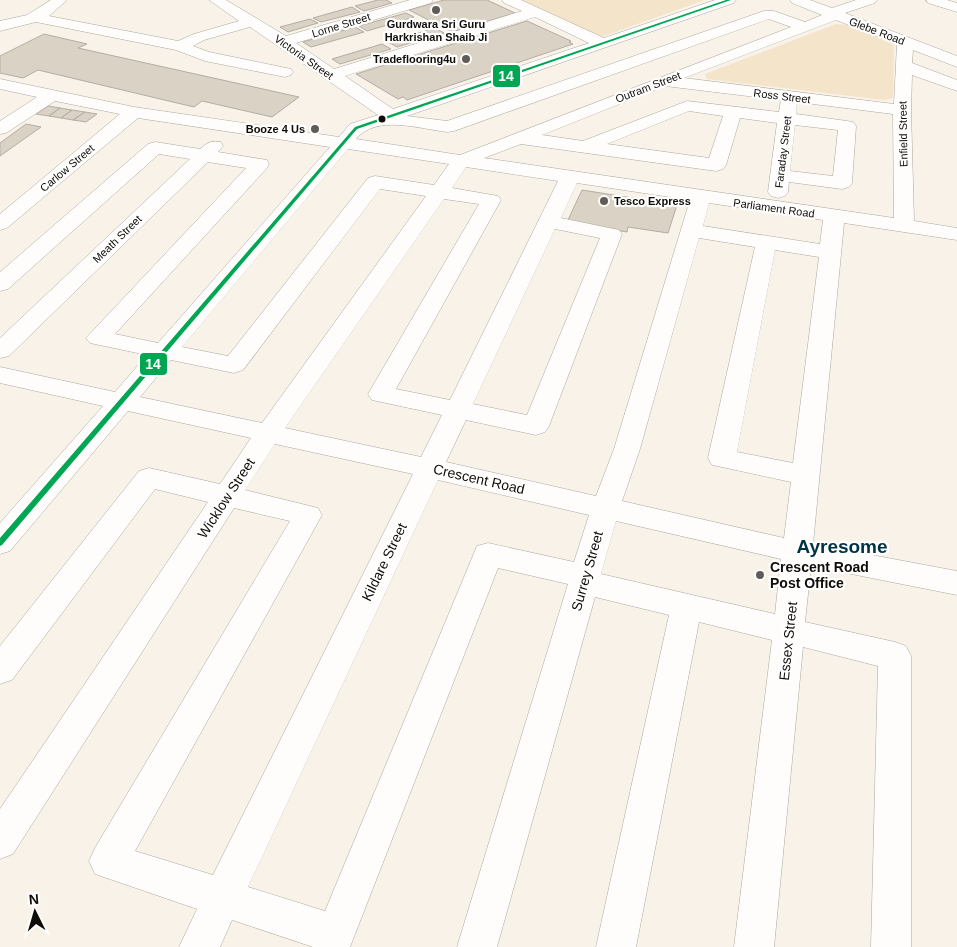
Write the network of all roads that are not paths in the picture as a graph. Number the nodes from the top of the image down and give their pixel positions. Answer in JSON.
{"nodes":[{"id":1,"x":60,"y":0,"type":"edge"},
{"id":2,"x":216,"y":0,"type":"edge"},
{"id":3,"x":509,"y":0,"type":"edge"},
{"id":4,"x":729,"y":0,"type":"edge"},
{"id":5,"x":797,"y":0,"type":"edge"},
{"id":6,"x":933,"y":0,"type":"edge"},
{"id":7,"x":414,"y":1,"type":"edge"},
{"id":8,"x":861,"y":1,"type":"edge"},
{"id":9,"x":957,"y":8,"type":"edge"},
{"id":10,"x":536,"y":12,"type":"junction"},
{"id":11,"x":834,"y":14,"type":"junction"},
{"id":12,"x":36,"y":18,"type":"junction"},
{"id":13,"x":252,"y":22,"type":"junction"},
{"id":14,"x":0,"y":26,"type":"edge"},
{"id":15,"x":805,"y":27,"type":"junction"},
{"id":16,"x":182,"y":28,"type":"dead end"},
{"id":17,"x":211,"y":33,"type":"junction"},
{"id":18,"x":284,"y":42,"type":"junction"},
{"id":19,"x":905,"y":42,"type":"junction"},
{"id":20,"x":597,"y":45,"type":"junction"},
{"id":21,"x":180,"y":46,"type":"junction"},
{"id":22,"x":957,"y":62,"type":"edge"},
{"id":23,"x":627,"y":64,"type":"junction"},
{"id":24,"x":904,"y":66,"type":"junction"},
{"id":25,"x":285,"y":72,"type":"dead end"},
{"id":26,"x":331,"y":75,"type":"junction"},
{"id":27,"x":662,"y":81,"type":"junction"},
{"id":28,"x":0,"y":84,"type":"edge"},
{"id":29,"x":957,"y":86,"type":"edge"},
{"id":30,"x":639,"y":90,"type":"junction"},
{"id":31,"x":50,"y":96,"type":"junction"},
{"id":32,"x":790,"y":97,"type":"junction"},
{"id":33,"x":680,"y":109,"type":"junction"},
{"id":34,"x":902,"y":110,"type":"junction"},
{"id":35,"x":134,"y":112,"type":"junction"},
{"id":36,"x":733,"y":112,"type":"junction"},
{"id":37,"x":386,"y":117,"type":"junction"},
{"id":38,"x":787,"y":119,"type":"junction"},
{"id":39,"x":233,"y":127,"type":"junction"},
{"id":40,"x":0,"y":129,"type":"edge"},
{"id":41,"x":519,"y":138,"type":"junction"},
{"id":42,"x":342,"y":143,"type":"junction"},
{"id":43,"x":583,"y":147,"type":"junction"},
{"id":44,"x":205,"y":155,"type":"junction"},
{"id":45,"x":461,"y":161,"type":"junction"},
{"id":46,"x":570,"y":178,"type":"junction"},
{"id":47,"x":778,"y":191,"type":"junction"},
{"id":48,"x":439,"y":192,"type":"junction"},
{"id":49,"x":701,"y":197,"type":"junction"},
{"id":50,"x":834,"y":216,"type":"junction"},
{"id":51,"x":904,"y":219,"type":"junction"},
{"id":52,"x":548,"y":222,"type":"junction"},
{"id":53,"x":0,"y":224,"type":"edge"},
{"id":54,"x":692,"y":231,"type":"junction"},
{"id":55,"x":957,"y":234,"type":"edge"},
{"id":56,"x":766,"y":243,"type":"junction"},
{"id":57,"x":830,"y":252,"type":"junction"},
{"id":58,"x":0,"y":284,"type":"edge"},
{"id":59,"x":0,"y":351,"type":"edge"},
{"id":60,"x":165,"y":351,"type":"junction"},
{"id":61,"x":0,"y":375,"type":"edge"},
{"id":62,"x":121,"y":402,"type":"junction"},
{"id":63,"x":458,"y":410,"type":"junction"},
{"id":64,"x":268,"y":433,"type":"junction"},
{"id":65,"x":429,"y":468,"type":"junction"},
{"id":66,"x":806,"y":475,"type":"junction"},
{"id":67,"x":227,"y":496,"type":"junction"},
{"id":68,"x":605,"y":508,"type":"junction"},
{"id":69,"x":0,"y":543,"type":"edge"},
{"id":70,"x":798,"y":552,"type":"junction"},
{"id":71,"x":585,"y":579,"type":"junction"},
{"id":72,"x":957,"y":583,"type":"edge"},
{"id":73,"x":686,"y":606,"type":"junction"},
{"id":74,"x":790,"y":630,"type":"junction"},
{"id":75,"x":0,"y":670,"type":"edge"},
{"id":76,"x":0,"y":841,"type":"edge"},
{"id":77,"x":222,"y":898,"type":"junction"},
{"id":78,"x":199,"y":947,"type":"edge"},
{"id":79,"x":476,"y":947,"type":"edge"},
{"id":80,"x":616,"y":947,"type":"edge"},
{"id":81,"x":754,"y":947,"type":"edge"},
{"id":82,"x":891,"y":947,"type":"edge"}],
"edges":[{"from":1,"to":12,"type":"street"},
{"from":2,"to":13,"type":"street","name":"Victoria Street"},
{"from":3,"to":10,"type":"street"},
{"from":4,"to":20,"type":"street"},
{"from":5,"to":11,"type":"street","name":"Glebe Road"},
{"from":6,"to":9,"type":"street"},
{"from":7,"to":18,"type":"street","name":"Lorne Street"},
{"from":8,"to":11,"type":"street","name":"Outram Street"},
{"from":10,"to":20,"type":"street"},
{"from":10,"to":26,"type":"street"},
{"from":11,"to":15,"type":"street","name":"Outram Street"},
{"from":11,"to":19,"type":"street","name":"Glebe Road"},
{"from":12,"to":14,"type":"street"},
{"from":12,"to":21,"type":"street"},
{"from":13,"to":17,"type":"street"},
{"from":13,"to":18,"type":"street","name":"Victoria Street"},
{"from":15,"to":23,"type":"street"},
{"from":15,"to":27,"type":"street","name":"Outram Street"},
{"from":16,"to":17,"type":"street"},
{"from":17,"to":21,"type":"street"},
{"from":18,"to":26,"type":"street","name":"Victoria Street"},
{"from":19,"to":22,"type":"street","name":"Glebe Road"},
{"from":19,"to":24,"type":"street","name":"Enfield Street"},
{"from":20,"to":23,"type":"street"},
{"from":20,"to":37,"type":"street"},
{"from":21,"to":25,"type":"street"},
{"from":23,"to":27,"type":"street"},
{"from":23,"to":37,"type":"street"},
{"from":24,"to":29,"type":"street"},
{"from":24,"to":34,"type":"street","name":"Enfield Street"},
{"from":26,"to":37,"type":"street","name":"Victoria Street"},
{"from":27,"to":30,"type":"street","name":"Outram Street"},
{"from":27,"to":32,"type":"street","name":"Ross Street"},
{"from":28,"to":31,"type":"street","name":"Parliament Road"},
{"from":30,"to":33,"type":"street"},
{"from":30,"to":41,"type":"street","name":"Outram Street"},
{"from":31,"to":35,"type":"street","name":"Parliament Road"},
{"from":31,"to":40,"type":"street"},
{"from":32,"to":34,"type":"street","name":"Ross Street"},
{"from":32,"to":38,"type":"street","name":"Faraday Street"},
{"from":33,"to":36,"type":"street"},
{"from":33,"to":43,"type":"street"},
{"from":34,"to":51,"type":"street","name":"Enfield Street"},
{"from":35,"to":39,"type":"street","name":"Parliament Road"},
{"from":35,"to":53,"type":"street","name":"Carlow Street"},
{"from":36,"to":38,"type":"street"},
{"from":36,"to":43,"type":"street"},
{"from":37,"to":42,"type":"street"},
{"from":38,"to":47,"type":"street","name":"Faraday Street"},
{"from":38,"to":47,"type":"street"},
{"from":39,"to":42,"type":"street","name":"Parliament Road"},
{"from":39,"to":44,"type":"street","name":"Meath Street"},
{"from":41,"to":43,"type":"street"},
{"from":41,"to":45,"type":"street","name":"Outram Street"},
{"from":42,"to":45,"type":"street","name":"Parliament Road"},
{"from":42,"to":60,"type":"street"},
{"from":44,"to":58,"type":"street"},
{"from":44,"to":59,"type":"street","name":"Meath Street"},
{"from":44,"to":60,"type":"street"},
{"from":45,"to":46,"type":"street","name":"Parliament Road"},
{"from":45,"to":48,"type":"street","name":"Wicklow Street"},
{"from":46,"to":49,"type":"street","name":"Parliament Road"},
{"from":46,"to":52,"type":"street","name":"Kildare Street"},
{"from":47,"to":49,"type":"street","name":"Parliament Road"},
{"from":47,"to":50,"type":"street","name":"Parliament Road"},
{"from":48,"to":60,"type":"street"},
{"from":48,"to":63,"type":"street"},
{"from":48,"to":64,"type":"street","name":"Wicklow Street"},
{"from":49,"to":54,"type":"street","name":"Surrey Street"},
{"from":50,"to":51,"type":"street","name":"Parliament Road"},
{"from":50,"to":57,"type":"street","name":"Essex Street"},
{"from":51,"to":55,"type":"street","name":"Parliament Road"},
{"from":52,"to":63,"type":"street","name":"Kildare Street"},
{"from":52,"to":63,"type":"street"},
{"from":54,"to":56,"type":"street"},
{"from":54,"to":68,"type":"street","name":"Surrey Street"},
{"from":56,"to":57,"type":"street"},
{"from":56,"to":66,"type":"street"},
{"from":57,"to":66,"type":"street","name":"Essex Street"},
{"from":60,"to":62,"type":"street"},
{"from":61,"to":62,"type":"street","name":"Crescent Road"},
{"from":62,"to":64,"type":"street","name":"Crescent Road"},
{"from":62,"to":69,"type":"street"},
{"from":63,"to":65,"type":"street","name":"Kildare Street"},
{"from":64,"to":65,"type":"street","name":"Crescent Road"},
{"from":64,"to":67,"type":"street","name":"Wicklow Street"},
{"from":65,"to":68,"type":"street","name":"Crescent Road"},
{"from":65,"to":77,"type":"street","name":"Kildare Street"},
{"from":66,"to":70,"type":"street","name":"Essex Street"},
{"from":67,"to":75,"type":"street"},
{"from":67,"to":76,"type":"street","name":"Wicklow Street"},
{"from":67,"to":77,"type":"street"},
{"from":68,"to":70,"type":"street","name":"Crescent Road"},
{"from":68,"to":71,"type":"street","name":"Surrey Street"},
{"from":70,"to":72,"type":"street","name":"Crescent Road"},
{"from":70,"to":74,"type":"street","name":"Essex Street"},
{"from":71,"to":73,"type":"street"},
{"from":71,"to":77,"type":"street"},
{"from":71,"to":79,"type":"street","name":"Surrey Street"},
{"from":73,"to":74,"type":"street"},
{"from":73,"to":80,"type":"street"},
{"from":74,"to":81,"type":"street","name":"Essex Street"},
{"from":74,"to":82,"type":"street"},
{"from":77,"to":78,"type":"street","name":"Kildare Street"}]}
